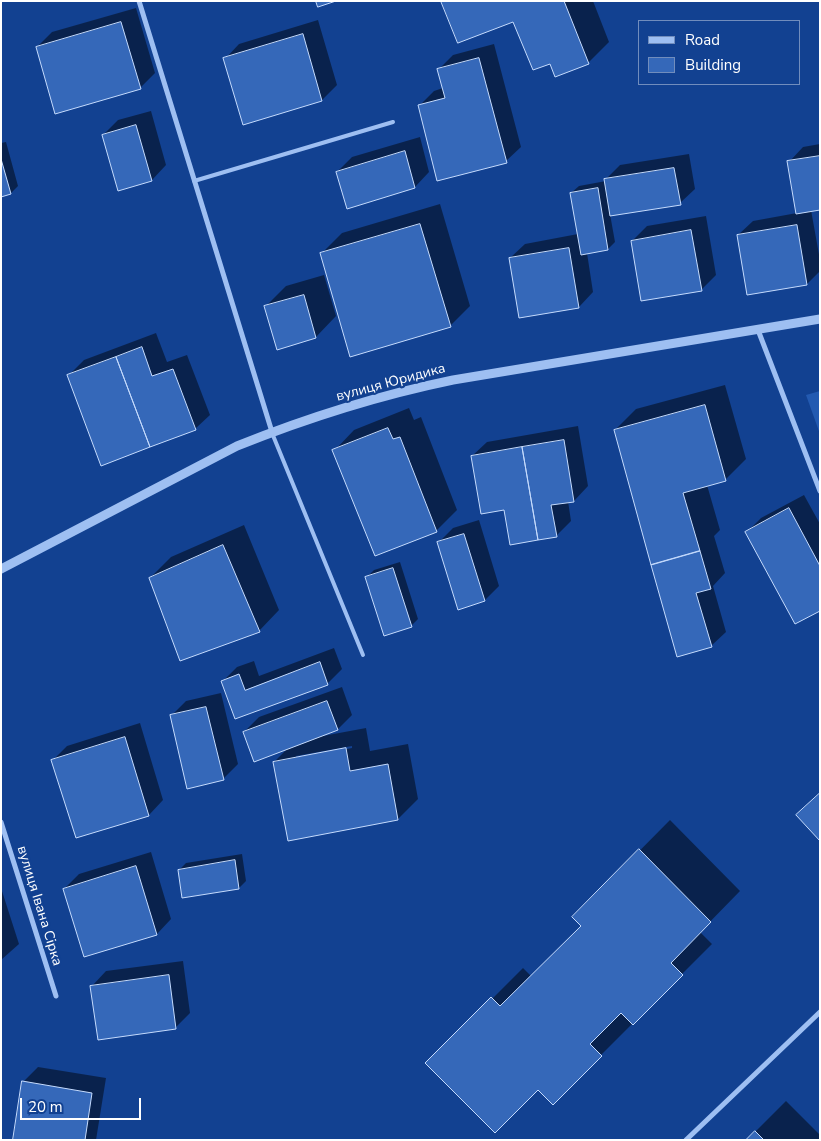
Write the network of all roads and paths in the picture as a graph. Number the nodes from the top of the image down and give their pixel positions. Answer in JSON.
{"nodes":[{"id":1,"x":139,"y":1,"type":"edge"},
{"id":2,"x":393,"y":122,"type":"dead end"},
{"id":3,"x":194,"y":181,"type":"junction"},
{"id":4,"x":820,"y":320,"type":"edge"},
{"id":5,"x":758,"y":330,"type":"junction"},
{"id":6,"x":272,"y":432,"type":"junction"},
{"id":7,"x":820,"y":492,"type":"edge"},
{"id":8,"x":1,"y":569,"type":"edge"},
{"id":9,"x":363,"y":655,"type":"dead end"},
{"id":10,"x":1,"y":822,"type":"edge"},
{"id":11,"x":56,"y":996,"type":"dead end"},
{"id":12,"x":820,"y":1012,"type":"edge"},
{"id":13,"x":686,"y":1140,"type":"edge"}],
"edges":[{"from":1,"to":3,"type":"street"},
{"from":2,"to":3,"type":"lane"},
{"from":3,"to":6,"type":"street"},
{"from":4,"to":5,"type":"street","name":"вулиця Юридика"},
{"from":5,"to":6,"type":"street","name":"вулиця Юридика"},
{"from":5,"to":7,"type":"street"},
{"from":6,"to":8,"type":"street","name":"вулиця Юридика"},
{"from":6,"to":9,"type":"lane"},
{"from":10,"to":11,"type":"street","name":"вулиця Івана Сірка"},
{"from":12,"to":13,"type":"street"}]}
